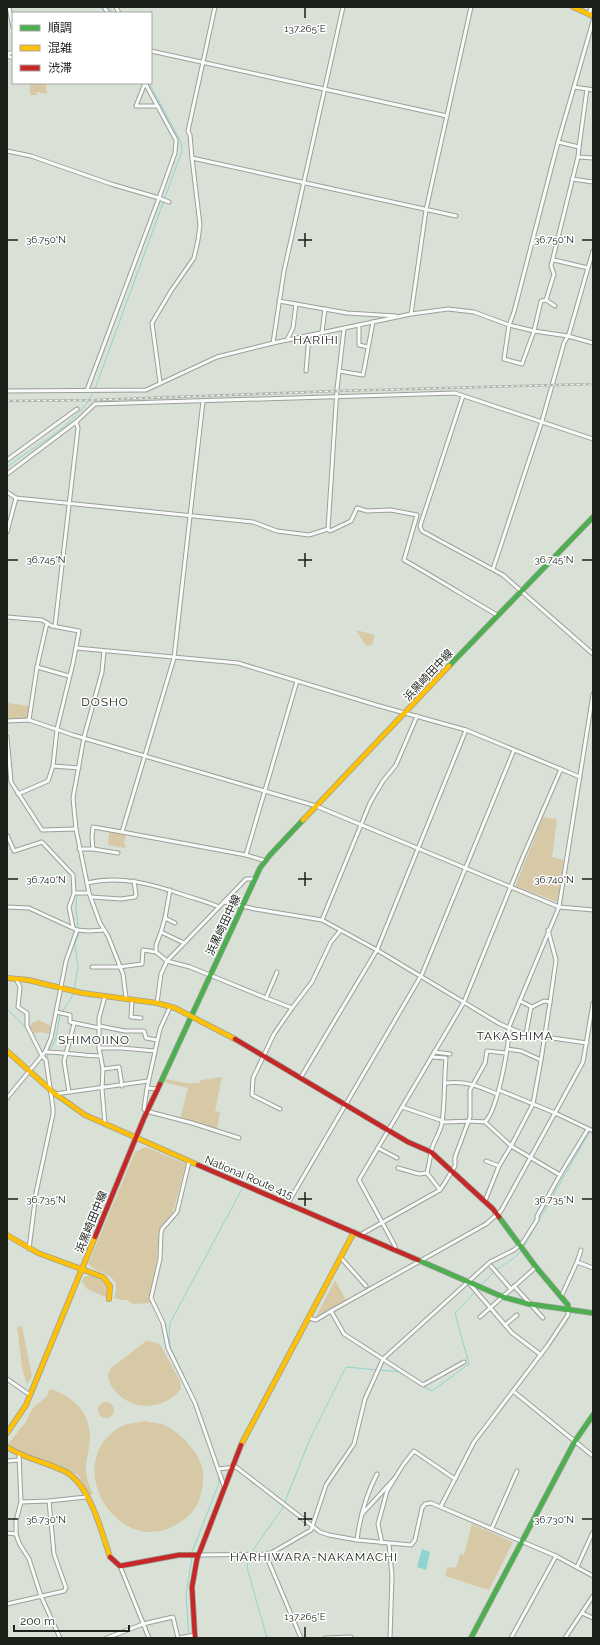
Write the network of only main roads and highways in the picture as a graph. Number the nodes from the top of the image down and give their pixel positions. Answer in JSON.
{"nodes":[{"id":1,"x":573,"y":7,"type":"edge"},
{"id":2,"x":591,"y":16,"type":"edge"},
{"id":3,"x":593,"y":517,"type":"edge"},
{"id":4,"x":7,"y":978,"type":"edge"},
{"id":5,"x":191,"y":1015,"type":"junction"},
{"id":6,"x":7,"y":1051,"type":"edge"},
{"id":7,"x":135,"y":1138,"type":"junction"},
{"id":8,"x":354,"y":1232,"type":"junction"},
{"id":9,"x":7,"y":1235,"type":"edge"},
{"id":10,"x":81,"y":1268,"type":"junction"},
{"id":11,"x":109,"y":1299,"type":"dead end"},
{"id":12,"x":568,"y":1310,"type":"junction"},
{"id":13,"x":593,"y":1313,"type":"edge"},
{"id":14,"x":593,"y":1415,"type":"edge"},
{"id":15,"x":7,"y":1433,"type":"edge"},
{"id":16,"x":7,"y":1447,"type":"edge"},
{"id":17,"x":198,"y":1554,"type":"junction"},
{"id":18,"x":195,"y":1636,"type":"edge"},
{"id":19,"x":471,"y":1638,"type":"edge"}],
"edges":[{"from":1,"to":2,"type":"main road"},
{"from":3,"to":5,"type":"main road","name":"浜黒崎田中線"},
{"from":4,"to":5,"type":"main road"},
{"from":5,"to":7,"type":"main road","name":"浜黒崎田中線"},
{"from":5,"to":12,"type":"main road"},
{"from":6,"to":7,"type":"main road","name":"National Route 415"},
{"from":7,"to":8,"type":"main road","name":"National Route 415"},
{"from":7,"to":10,"type":"main road","name":"浜黒崎田中線"},
{"from":8,"to":12,"type":"main road","name":"National Route 415"},
{"from":8,"to":17,"type":"main road"},
{"from":9,"to":10,"type":"main road"},
{"from":10,"to":11,"type":"main road"},
{"from":10,"to":15,"type":"main road","name":"浜黒崎田中線"},
{"from":12,"to":13,"type":"main road","name":"National Route 415"},
{"from":14,"to":19,"type":"main road"},
{"from":16,"to":17,"type":"main road"},
{"from":17,"to":18,"type":"main road"}]}
